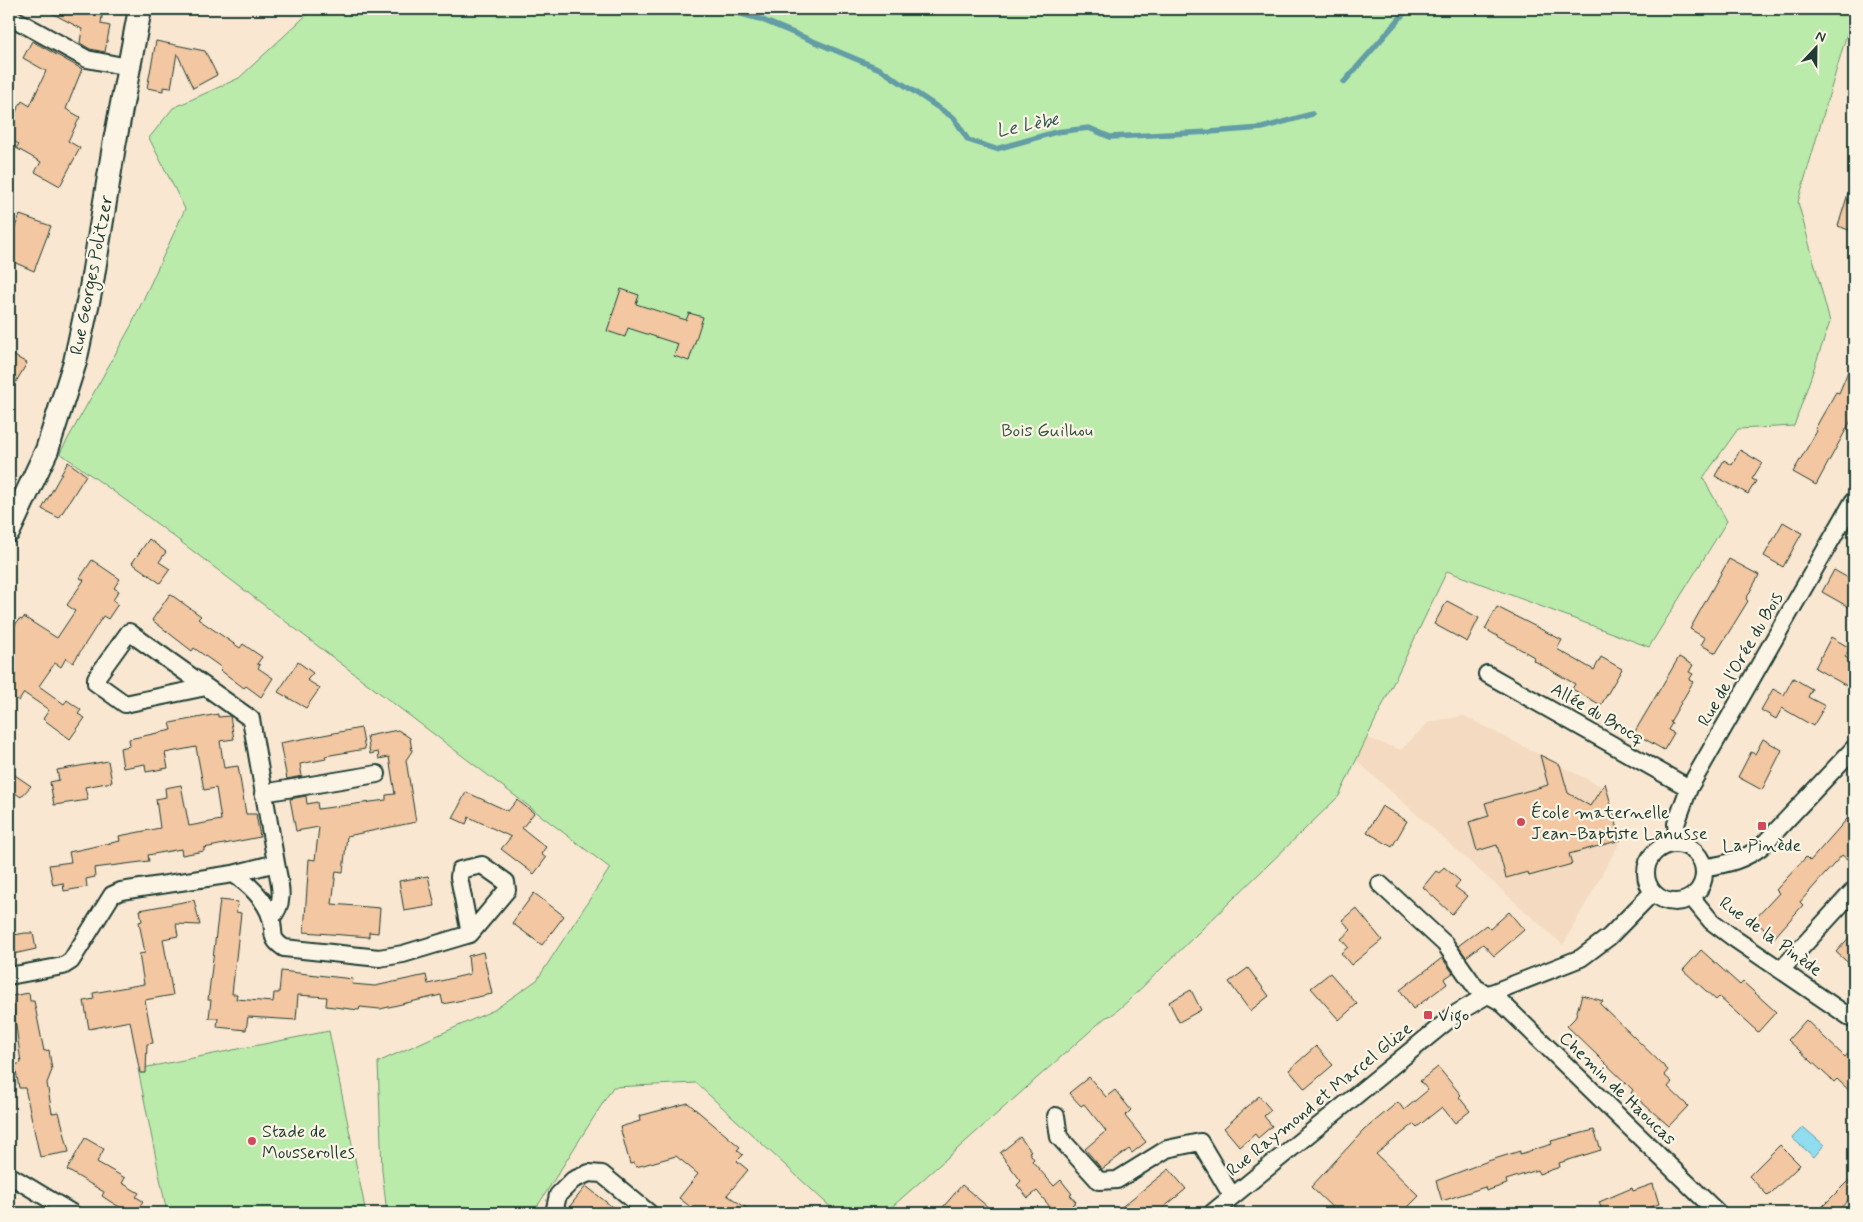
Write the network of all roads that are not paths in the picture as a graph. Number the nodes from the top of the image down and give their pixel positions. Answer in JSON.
{"nodes":[{"id":1,"x":140,"y":9,"type":"edge"},
{"id":2,"x":9,"y":16,"type":"edge"},
{"id":3,"x":128,"y":67,"type":"junction"},
{"id":4,"x":1854,"y":500,"type":"edge"},
{"id":5,"x":1848,"y":524,"type":"edge"},
{"id":6,"x":9,"y":531,"type":"edge"},
{"id":7,"x":1487,"y":674,"type":"dead end"},
{"id":8,"x":206,"y":687,"type":"junction"},
{"id":9,"x":1854,"y":748,"type":"edge"},
{"id":10,"x":377,"y":774,"type":"dead end"},
{"id":11,"x":1689,"y":788,"type":"junction"},
{"id":12,"x":263,"y":793,"type":"junction"},
{"id":13,"x":1678,"y":843,"type":"junction"},
{"id":14,"x":276,"y":862,"type":"junction"},
{"id":15,"x":1705,"y":867,"type":"junction"},
{"id":16,"x":233,"y":874,"type":"junction"},
{"id":17,"x":1380,"y":884,"type":"dead end"},
{"id":18,"x":1854,"y":890,"type":"edge"},
{"id":19,"x":1653,"y":892,"type":"junction"},
{"id":20,"x":1692,"y":898,"type":"junction"},
{"id":21,"x":271,"y":918,"type":"junction"},
{"id":22,"x":470,"y":934,"type":"dead end"},
{"id":23,"x":1781,"y":970,"type":"junction"},
{"id":24,"x":9,"y":976,"type":"edge"},
{"id":25,"x":1489,"y":994,"type":"junction"},
{"id":26,"x":1854,"y":1020,"type":"edge"},
{"id":27,"x":1056,"y":1116,"type":"dead end"},
{"id":28,"x":9,"y":1175,"type":"edge"},
{"id":29,"x":1232,"y":1196,"type":"junction"},
{"id":30,"x":72,"y":1213,"type":"edge"},
{"id":31,"x":554,"y":1213,"type":"edge"},
{"id":32,"x":649,"y":1213,"type":"edge"},
{"id":33,"x":1212,"y":1213,"type":"edge"},
{"id":34,"x":1718,"y":1213,"type":"edge"}],
"edges":[{"from":1,"to":3,"type":"street","name":"Rue Georges Politzer"},
{"from":2,"to":3,"type":"street"},
{"from":3,"to":6,"type":"street","name":"Rue Georges Politzer"},
{"from":4,"to":5,"type":"street","name":"Rue de l'Orée du Bois"},
{"from":5,"to":11,"type":"street","name":"Rue de l'Orée du Bois"},
{"from":7,"to":11,"type":"street","name":"Allée du Brocq"},
{"from":8,"to":8,"type":"street"},
{"from":8,"to":12,"type":"street"},
{"from":9,"to":15,"type":"street"},
{"from":10,"to":12,"type":"street"},
{"from":11,"to":13,"type":"street","name":"Rue de l'Orée du Bois"},
{"from":12,"to":14,"type":"street"},
{"from":13,"to":15,"type":"street"},
{"from":13,"to":19,"type":"street"},
{"from":14,"to":16,"type":"street"},
{"from":14,"to":21,"type":"street"},
{"from":15,"to":20,"type":"street"},
{"from":16,"to":21,"type":"street"},
{"from":16,"to":24,"type":"street"},
{"from":17,"to":25,"type":"street","name":"Chemin de Haoucas"},
{"from":18,"to":23,"type":"street"},
{"from":19,"to":20,"type":"street"},
{"from":19,"to":25,"type":"street","name":"Rue Raymond et Marcel Glize"},
{"from":20,"to":23,"type":"street","name":"Rue de la Pinède"},
{"from":21,"to":22,"type":"street"},
{"from":23,"to":26,"type":"street","name":"Rue de la Pinède"},
{"from":25,"to":29,"type":"street","name":"Rue Raymond et Marcel Glize"},
{"from":25,"to":34,"type":"street","name":"Chemin de Haoucas"},
{"from":27,"to":29,"type":"street"},
{"from":28,"to":30,"type":"street"},
{"from":29,"to":33,"type":"street","name":"Rue Raymond et Marcel Glize"},
{"from":31,"to":32,"type":"street"}]}
